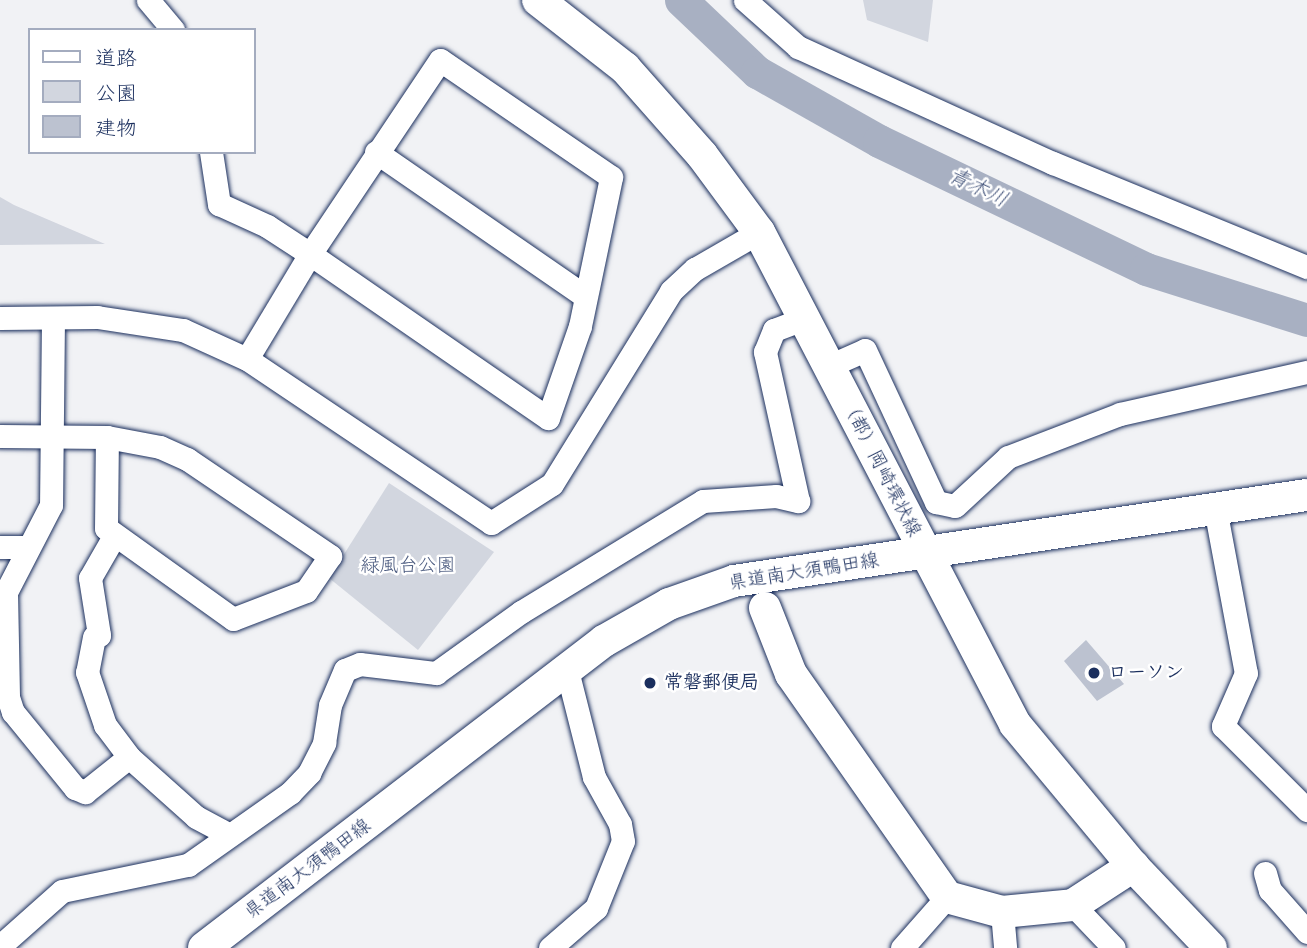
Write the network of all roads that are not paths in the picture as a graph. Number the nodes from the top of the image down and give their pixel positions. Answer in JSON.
{"nodes":[{"id":1,"x":148,"y":0,"type":"edge"},
{"id":2,"x":538,"y":0,"type":"edge"},
{"id":3,"x":745,"y":0,"type":"edge"},
{"id":4,"x":171,"y":28,"type":"edge"},
{"id":5,"x":376,"y":152,"type":"junction"},
{"id":6,"x":211,"y":154,"type":"edge"},
{"id":7,"x":759,"y":232,"type":"junction"},
{"id":8,"x":310,"y":254,"type":"junction"},
{"id":9,"x":1307,"y":267,"type":"edge"},
{"id":10,"x":585,"y":296,"type":"junction"},
{"id":11,"x":0,"y":318,"type":"edge"},
{"id":12,"x":53,"y":318,"type":"junction"},
{"id":13,"x":805,"y":318,"type":"junction"},
{"id":14,"x":247,"y":359,"type":"junction"},
{"id":15,"x":829,"y":366,"type":"junction"},
{"id":16,"x":1307,"y":372,"type":"edge"},
{"id":17,"x":0,"y":436,"type":"edge"},
{"id":18,"x":52,"y":437,"type":"junction"},
{"id":19,"x":107,"y":437,"type":"junction"},
{"id":20,"x":1307,"y":495,"type":"edge"},
{"id":21,"x":1215,"y":508,"type":"junction"},
{"id":22,"x":113,"y":538,"type":"junction"},
{"id":23,"x":0,"y":547,"type":"edge"},
{"id":24,"x":28,"y":547,"type":"junction"},
{"id":25,"x":925,"y":554,"type":"junction"},
{"id":26,"x":765,"y":608,"type":"dead end"},
{"id":27,"x":2,"y":651,"type":"edge"},
{"id":28,"x":567,"y":670,"type":"junction"},
{"id":29,"x":129,"y":757,"type":"junction"},
{"id":30,"x":1307,"y":810,"type":"edge"},
{"id":31,"x":230,"y":835,"type":"junction"},
{"id":32,"x":1133,"y":866,"type":"junction"},
{"id":33,"x":1265,"y":873,"type":"dead end"},
{"id":34,"x":947,"y":897,"type":"junction"},
{"id":35,"x":1073,"y":905,"type":"junction"},
{"id":36,"x":1002,"y":912,"type":"junction"},
{"id":37,"x":1307,"y":932,"type":"edge"},
{"id":38,"x":0,"y":946,"type":"edge"},
{"id":39,"x":204,"y":948,"type":"edge"},
{"id":40,"x":550,"y":948,"type":"edge"},
{"id":41,"x":902,"y":948,"type":"edge"},
{"id":42,"x":1005,"y":948,"type":"edge"},
{"id":43,"x":1114,"y":948,"type":"edge"},
{"id":44,"x":1211,"y":948,"type":"edge"}],
"edges":[{"from":1,"to":4,"type":"street"},
{"from":2,"to":7,"type":"street","name":"（都）岡崎環状線"},
{"from":3,"to":9,"type":"street"},
{"from":5,"to":8,"type":"street"},
{"from":5,"to":10,"type":"street"},
{"from":5,"to":10,"type":"street"},
{"from":6,"to":8,"type":"street"},
{"from":7,"to":13,"type":"street","name":"（都）岡崎環状線"},
{"from":7,"to":14,"type":"street"},
{"from":8,"to":10,"type":"street"},
{"from":8,"to":14,"type":"street"},
{"from":11,"to":12,"type":"street"},
{"from":12,"to":14,"type":"street"},
{"from":12,"to":18,"type":"street"},
{"from":13,"to":15,"type":"street","name":"（都）岡崎環状線"},
{"from":13,"to":31,"type":"street"},
{"from":15,"to":16,"type":"street"},
{"from":15,"to":25,"type":"street","name":"（都）岡崎環状線"},
{"from":17,"to":18,"type":"street"},
{"from":18,"to":19,"type":"street"},
{"from":18,"to":24,"type":"street"},
{"from":19,"to":22,"type":"street"},
{"from":19,"to":22,"type":"street"},
{"from":20,"to":21,"type":"street","name":"県道南大須鴨田線"},
{"from":21,"to":25,"type":"street","name":"県道南大須鴨田線"},
{"from":21,"to":30,"type":"street"},
{"from":22,"to":29,"type":"street"},
{"from":23,"to":24,"type":"street"},
{"from":24,"to":27,"type":"street"},
{"from":25,"to":28,"type":"street","name":"県道南大須鴨田線"},
{"from":25,"to":32,"type":"street","name":"（都）岡崎環状線"},
{"from":26,"to":34,"type":"street"},
{"from":27,"to":29,"type":"street"},
{"from":28,"to":39,"type":"street","name":"県道南大須鴨田線"},
{"from":28,"to":40,"type":"street"},
{"from":29,"to":31,"type":"street"},
{"from":31,"to":38,"type":"street"},
{"from":32,"to":35,"type":"street"},
{"from":32,"to":44,"type":"street","name":"（都）岡崎環状線"},
{"from":33,"to":37,"type":"street"},
{"from":34,"to":36,"type":"street"},
{"from":34,"to":41,"type":"street"},
{"from":35,"to":36,"type":"street"},
{"from":35,"to":43,"type":"street"},
{"from":36,"to":42,"type":"street"}]}
